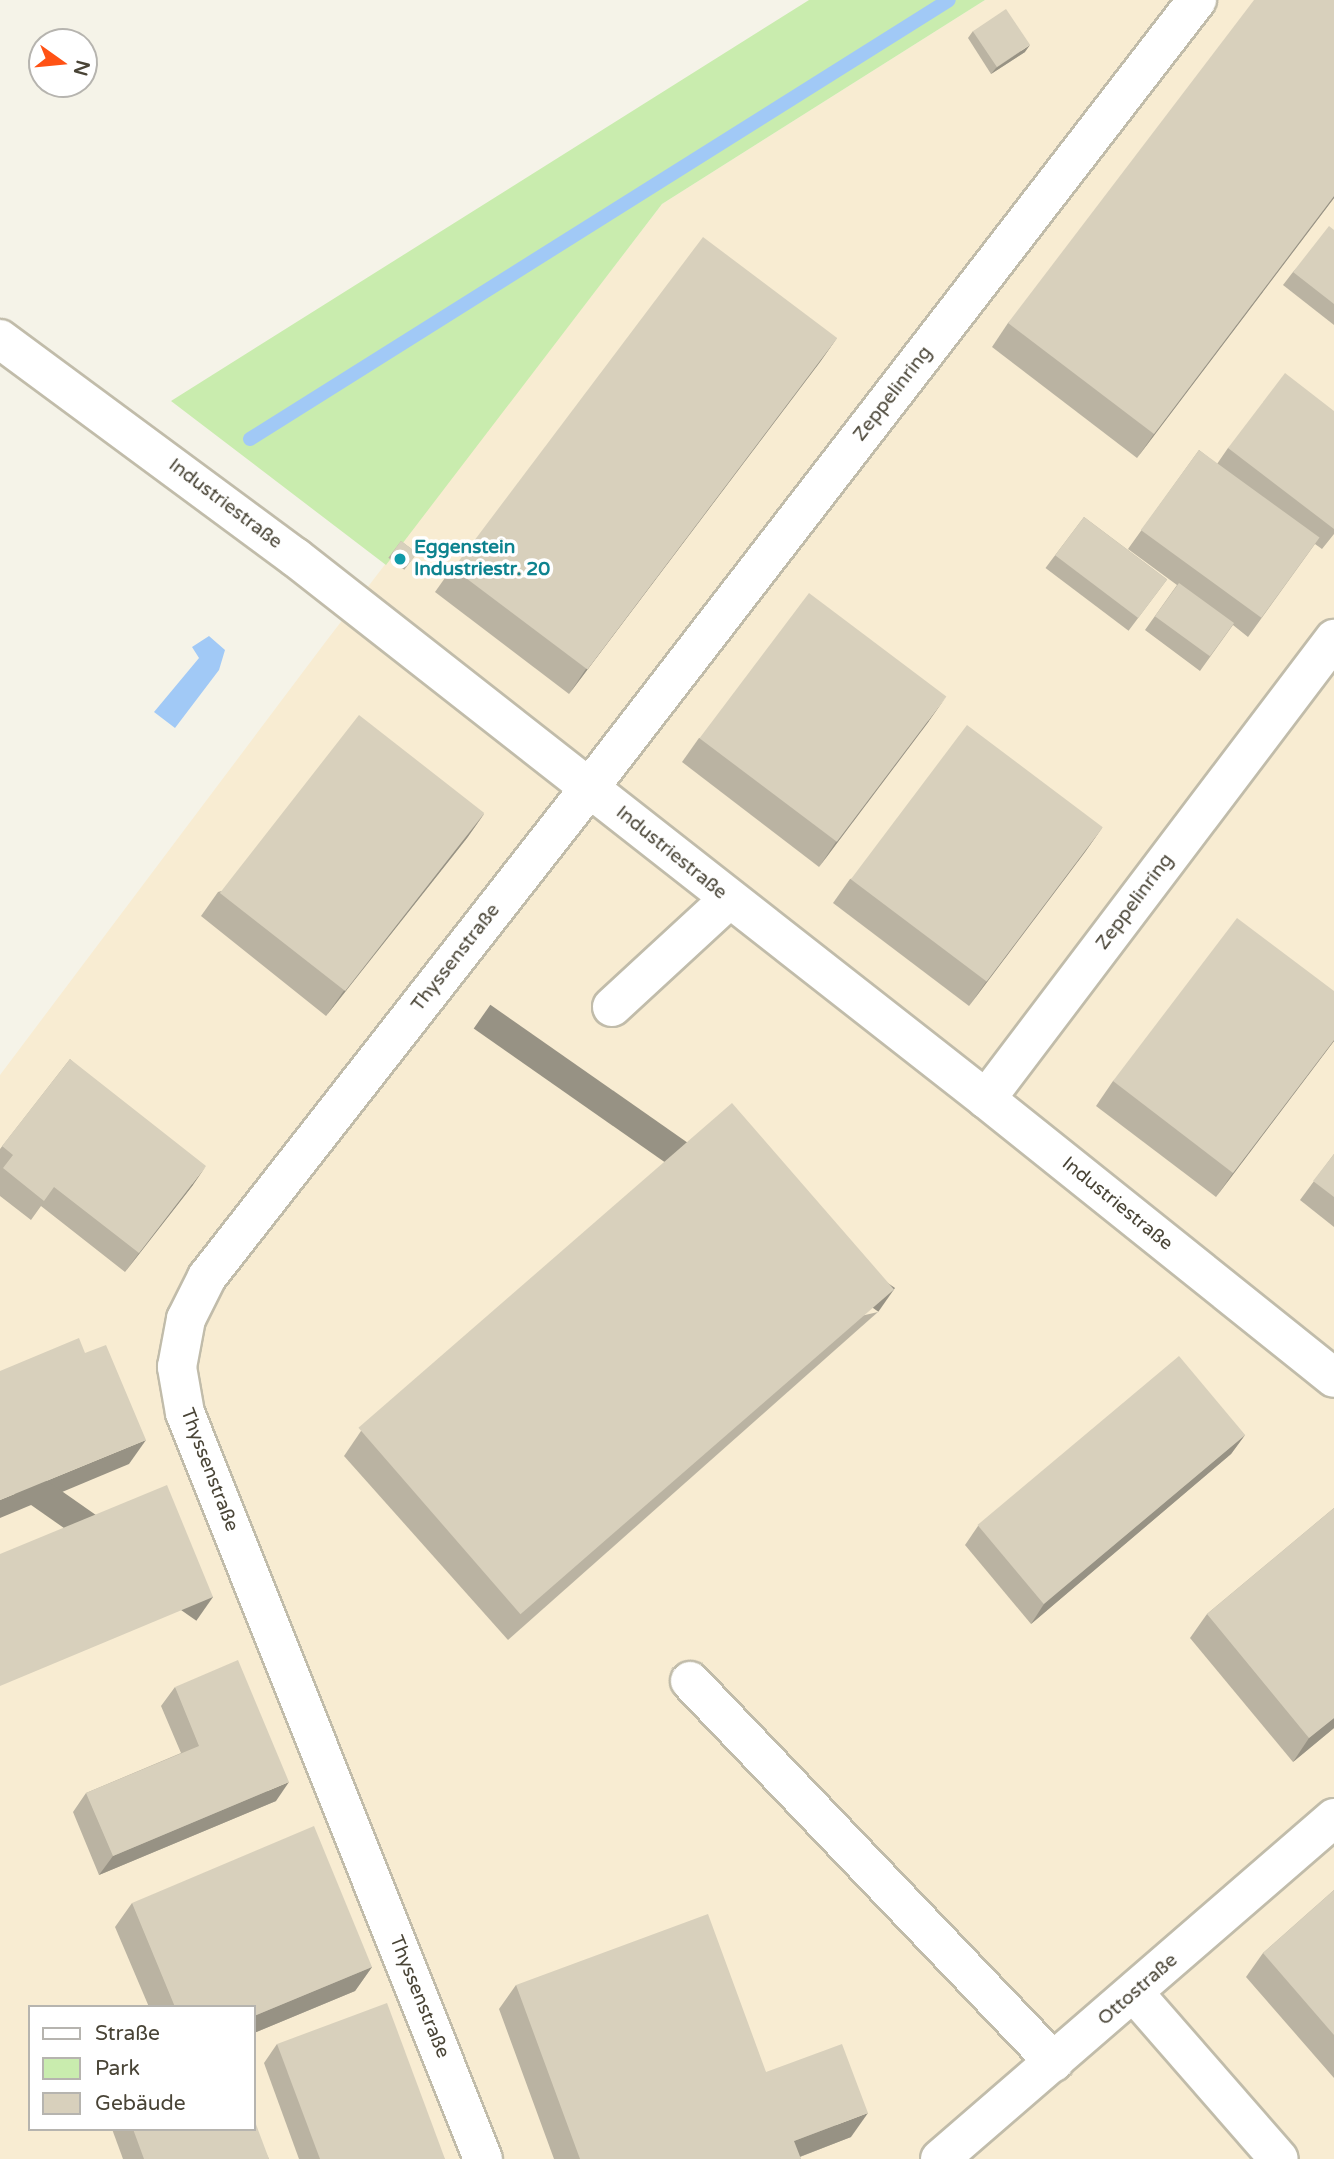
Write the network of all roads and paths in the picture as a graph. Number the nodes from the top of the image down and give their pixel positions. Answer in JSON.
{"nodes":[{"id":1,"x":1197,"y":0,"type":"edge"},
{"id":2,"x":0,"y":340,"type":"edge"},
{"id":3,"x":1334,"y":639,"type":"edge"},
{"id":4,"x":590,"y":787,"type":"junction"},
{"id":5,"x":729,"y":899,"type":"junction"},
{"id":6,"x":612,"y":1007,"type":"dead end"},
{"id":7,"x":986,"y":1099,"type":"junction"},
{"id":8,"x":1334,"y":1378,"type":"edge"},
{"id":9,"x":690,"y":1681,"type":"dead end"},
{"id":10,"x":1334,"y":1818,"type":"edge"},
{"id":11,"x":1134,"y":1993,"type":"junction"},
{"id":12,"x":1054,"y":2062,"type":"junction"},
{"id":13,"x":483,"y":2159,"type":"edge"},
{"id":14,"x":940,"y":2159,"type":"edge"},
{"id":15,"x":1279,"y":2159,"type":"edge"}],
"edges":[{"from":1,"to":4,"type":"street","name":"Zeppelinring"},
{"from":2,"to":4,"type":"street","name":"Industriestraße"},
{"from":3,"to":7,"type":"street","name":"Zeppelinring"},
{"from":4,"to":5,"type":"street","name":"Industriestraße"},
{"from":4,"to":13,"type":"street","name":"Thyssenstraße"},
{"from":5,"to":6,"type":"street"},
{"from":5,"to":7,"type":"street","name":"Industriestraße"},
{"from":7,"to":8,"type":"street","name":"Industriestraße"},
{"from":9,"to":12,"type":"street"},
{"from":10,"to":11,"type":"street","name":"Ottostraße"},
{"from":11,"to":12,"type":"street","name":"Ottostraße"},
{"from":11,"to":15,"type":"street"},
{"from":12,"to":14,"type":"street","name":"Ottostraße"}]}
